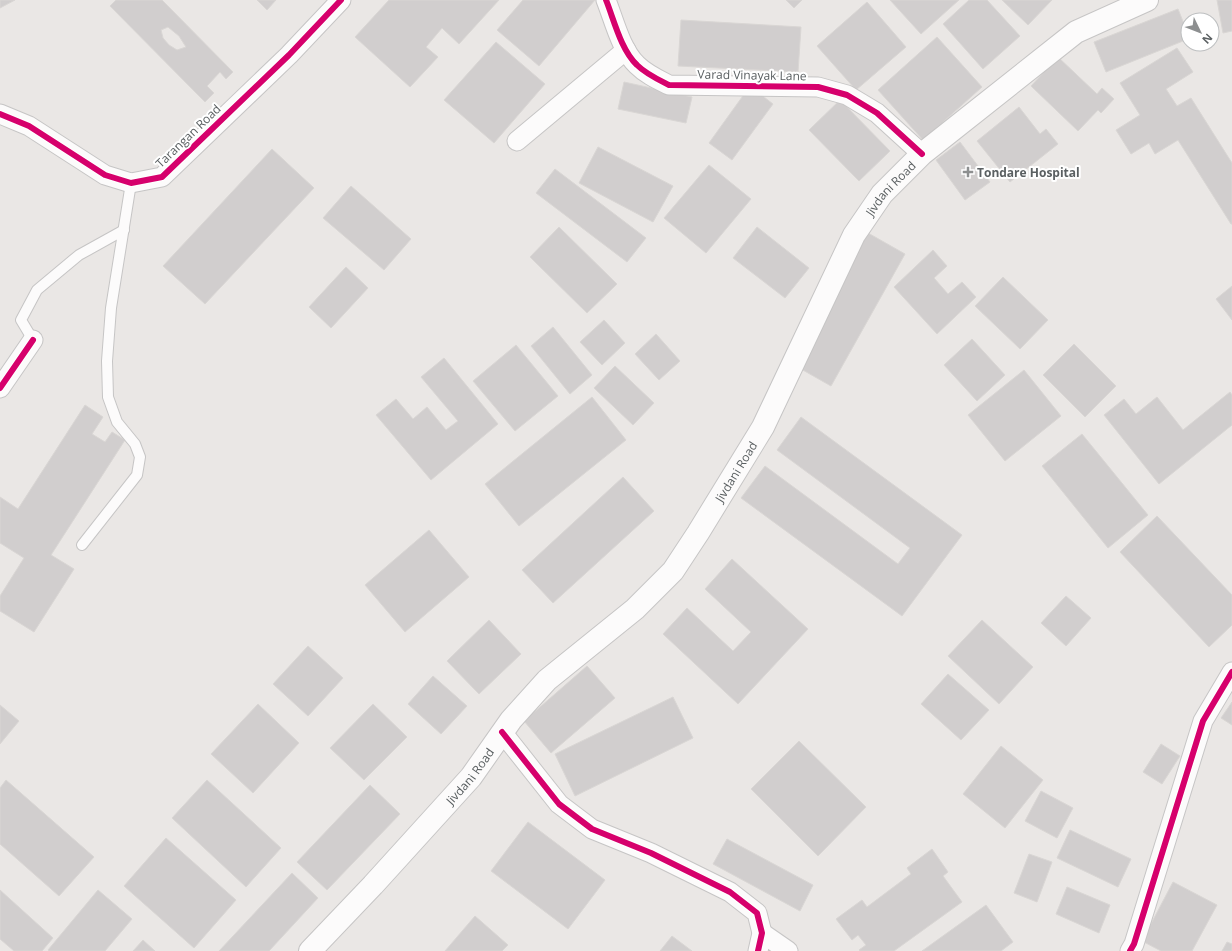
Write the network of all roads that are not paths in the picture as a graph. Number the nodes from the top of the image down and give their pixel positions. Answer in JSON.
{"nodes":[{"id":1,"x":341,"y":0,"type":"edge"},
{"id":2,"x":606,"y":0,"type":"edge"},
{"id":3,"x":1147,"y":0,"type":"edge"},
{"id":4,"x":626,"y":50,"type":"junction"},
{"id":5,"x":0,"y":114,"type":"edge"},
{"id":6,"x":517,"y":141,"type":"dead end"},
{"id":7,"x":922,"y":154,"type":"junction"},
{"id":8,"x":132,"y":183,"type":"junction"},
{"id":9,"x":124,"y":230,"type":"junction"},
{"id":10,"x":33,"y":340,"type":"joint"},
{"id":11,"x":0,"y":388,"type":"edge"},
{"id":12,"x":82,"y":545,"type":"dead end"},
{"id":13,"x":1232,"y":672,"type":"edge"},
{"id":14,"x":502,"y":732,"type":"junction"},
{"id":15,"x":760,"y":942,"type":"edge"},
{"id":16,"x":310,"y":951,"type":"edge"},
{"id":17,"x":788,"y":951,"type":"edge"},
{"id":18,"x":1130,"y":951,"type":"edge"}],
"edges":[{"from":1,"to":8,"type":"street","name":"Tarangan Road"},
{"from":2,"to":4,"type":"street","name":"Varad Vinayak Lane"},
{"from":3,"to":7,"type":"main road","name":"Jivdani Road"},
{"from":4,"to":6,"type":"street"},
{"from":4,"to":7,"type":"street","name":"Varad Vinayak Lane"},
{"from":5,"to":8,"type":"street","name":"Tarangan Road"},
{"from":7,"to":14,"type":"main road","name":"Jivdani Road"},
{"from":8,"to":9,"type":"lane"},
{"from":9,"to":10,"type":"lane"},
{"from":9,"to":12,"type":"lane"},
{"from":10,"to":11,"type":"street"},
{"from":13,"to":18,"type":"street"},
{"from":14,"to":15,"type":"street"},
{"from":14,"to":16,"type":"main road","name":"Jivdani Road"},
{"from":15,"to":17,"type":"street"}]}
